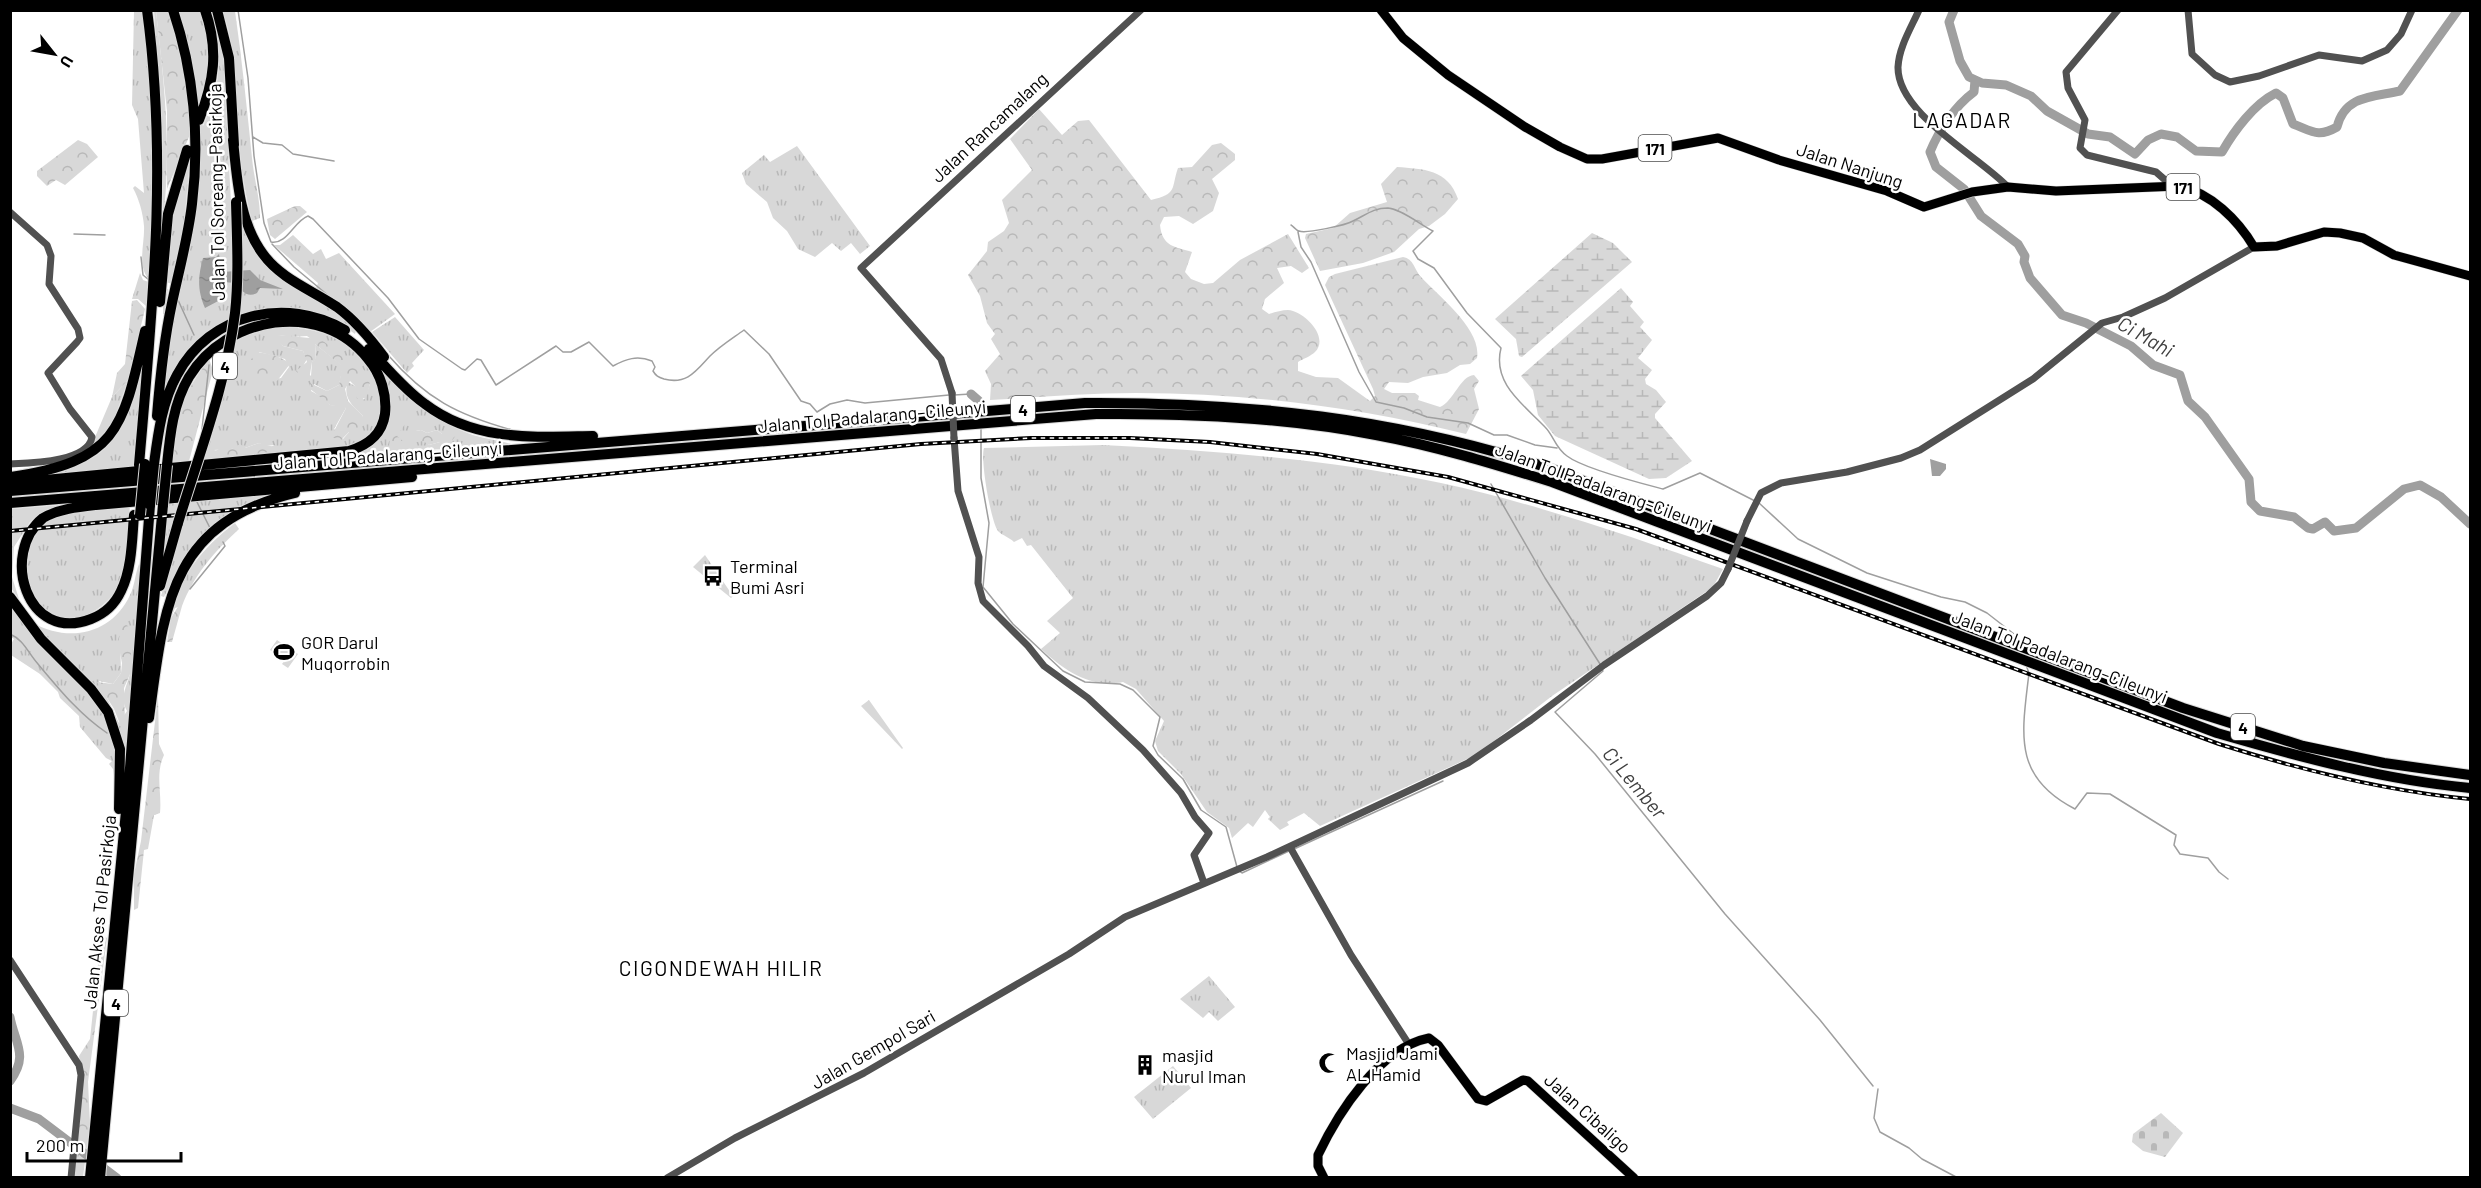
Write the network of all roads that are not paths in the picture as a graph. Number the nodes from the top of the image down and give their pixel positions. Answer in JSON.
{"nodes":[{"id":1,"x":147,"y":10,"type":"edge"},
{"id":2,"x":173,"y":10,"type":"edge"},
{"id":3,"x":205,"y":10,"type":"edge"},
{"id":4,"x":217,"y":10,"type":"edge"},
{"id":5,"x":1141,"y":10,"type":"edge"},
{"id":6,"x":1381,"y":10,"type":"edge"},
{"id":7,"x":1919,"y":10,"type":"edge"},
{"id":8,"x":2118,"y":10,"type":"edge"},
{"id":9,"x":2188,"y":10,"type":"edge"},
{"id":10,"x":2412,"y":10,"type":"edge"},
{"id":11,"x":199,"y":120,"type":"dead end"},
{"id":12,"x":187,"y":150,"type":"dead end"},
{"id":13,"x":2172,"y":186,"type":"junction"},
{"id":14,"x":2008,"y":187,"type":"junction"},
{"id":15,"x":238,"y":200,"type":"junction"},
{"id":16,"x":10,"y":212,"type":"edge"},
{"id":17,"x":163,"y":220,"type":"junction"},
{"id":18,"x":2254,"y":247,"type":"junction"},
{"id":19,"x":2470,"y":276,"type":"edge"},
{"id":20,"x":155,"y":302,"type":"junction"},
{"id":21,"x":411,"y":393,"type":"junction"},
{"id":22,"x":659,"y":437,"type":"junction"},
{"id":23,"x":559,"y":459,"type":"junction"},
{"id":24,"x":10,"y":464,"type":"edge"},
{"id":25,"x":148,"y":464,"type":"junction"},
{"id":26,"x":10,"y":477,"type":"edge"},
{"id":27,"x":352,"y":483,"type":"junction"},
{"id":28,"x":10,"y":484,"type":"edge"},
{"id":29,"x":10,"y":491,"type":"edge"},
{"id":30,"x":10,"y":502,"type":"edge"},
{"id":31,"x":137,"y":515,"type":"junction"},
{"id":32,"x":10,"y":596,"type":"edge"},
{"id":33,"x":144,"y":651,"type":"junction"},
{"id":34,"x":2470,"y":775,"type":"edge"},
{"id":35,"x":2470,"y":788,"type":"edge"},
{"id":36,"x":1292,"y":850,"type":"junction"},
{"id":37,"x":131,"y":853,"type":"junction"},
{"id":38,"x":1204,"y":884,"type":"junction"},
{"id":39,"x":114,"y":917,"type":"junction"},
{"id":40,"x":10,"y":960,"type":"edge"},
{"id":41,"x":1410,"y":1046,"type":"junction"},
{"id":42,"x":97,"y":1154,"type":"junction"},
{"id":43,"x":71,"y":1178,"type":"edge"},
{"id":44,"x":90,"y":1178,"type":"edge"},
{"id":45,"x":100,"y":1178,"type":"edge"},
{"id":46,"x":667,"y":1178,"type":"edge"},
{"id":47,"x":1324,"y":1178,"type":"edge"},
{"id":48,"x":1634,"y":1178,"type":"edge"}],
"edges":[{"from":1,"to":17,"type":"highway"},
{"from":2,"to":25,"type":"highway","name":"Jalan Tol Soreang–Pasirkoja","number":"4"},
{"from":3,"to":11,"type":"highway"},
{"from":4,"to":15,"type":"highway","name":"Jalan Tol Soreang–Pasirkoja","number":"4"},
{"from":5,"to":38,"type":"street","name":"Jalan Rancamalang","bridge":true},
{"from":6,"to":14,"type":"main road","name":"Jalan Nanjung","number":"171"},
{"from":7,"to":14,"type":"street"},
{"from":8,"to":13,"type":"street"},
{"from":9,"to":10,"type":"street"},
{"from":12,"to":17,"type":"highway"},
{"from":13,"to":14,"type":"main road","name":"Jalan Nanjung","number":"171"},
{"from":13,"to":18,"type":"main road","name":"Jalan Nanjung","number":"171"},
{"from":15,"to":21,"type":"highway"},
{"from":15,"to":33,"type":"highway","name":"Jalan Tol Soreang–Pasirkoja","number":"4","bridge":true},
{"from":16,"to":24,"type":"street"},
{"from":17,"to":20,"type":"highway"},
{"from":17,"to":20,"type":"highway"},
{"from":18,"to":19,"type":"main road"},
{"from":18,"to":36,"type":"street","name":"Jalan Gempol Sari","bridge":true},
{"from":20,"to":25,"type":"highway"},
{"from":20,"to":26,"type":"highway"},
{"from":21,"to":22,"type":"highway"},
{"from":21,"to":25,"type":"highway"},
{"from":22,"to":29,"type":"highway","name":"Jalan Tol Padalarang–Cileunyi","number":"4"},
{"from":22,"to":34,"type":"highway","name":"Jalan Tol Padalarang–Cileunyi","number":"4"},
{"from":23,"to":27,"type":"highway"},
{"from":23,"to":30,"type":"highway","name":"Jalan Tol Padalarang–Cileunyi","number":"4"},
{"from":23,"to":35,"type":"highway","name":"Jalan Tol Padalarang–Cileunyi","number":"4"},
{"from":25,"to":31,"type":"highway"},
{"from":25,"to":33,"type":"highway","name":"Jalan Tol Soreang–Pasirkoja","number":"4","bridge":true},
{"from":27,"to":31,"type":"highway"},
{"from":27,"to":37,"type":"highway"},
{"from":28,"to":33,"type":"highway","bridge":true},
{"from":31,"to":32,"type":"highway"},
{"from":32,"to":39,"type":"highway"},
{"from":33,"to":37,"type":"highway","name":"Jalan Akses Tol Pasirkoja","number":"4"},
{"from":33,"to":39,"type":"highway","name":"Jalan Akses Tol Pasirkoja","number":"4"},
{"from":36,"to":38,"type":"street","name":"Jalan Gempol Sari"},
{"from":36,"to":41,"type":"street"},
{"from":37,"to":42,"type":"highway","name":"Jalan Akses Tol Pasirkoja","number":"4"},
{"from":38,"to":46,"type":"street","name":"Jalan Gempol Sari"},
{"from":39,"to":42,"type":"highway","name":"Jalan Akses Tol Pasirkoja","number":"4"},
{"from":40,"to":43,"type":"street"},
{"from":41,"to":47,"type":"main road"},
{"from":41,"to":48,"type":"main road","name":"Jalan Cibaligo"},
{"from":42,"to":44,"type":"highway","name":"Jalan Akses Tol Pasirkoja","number":"4"},
{"from":42,"to":45,"type":"highway","name":"Jalan Akses Tol Pasirkoja","number":"4"}]}
